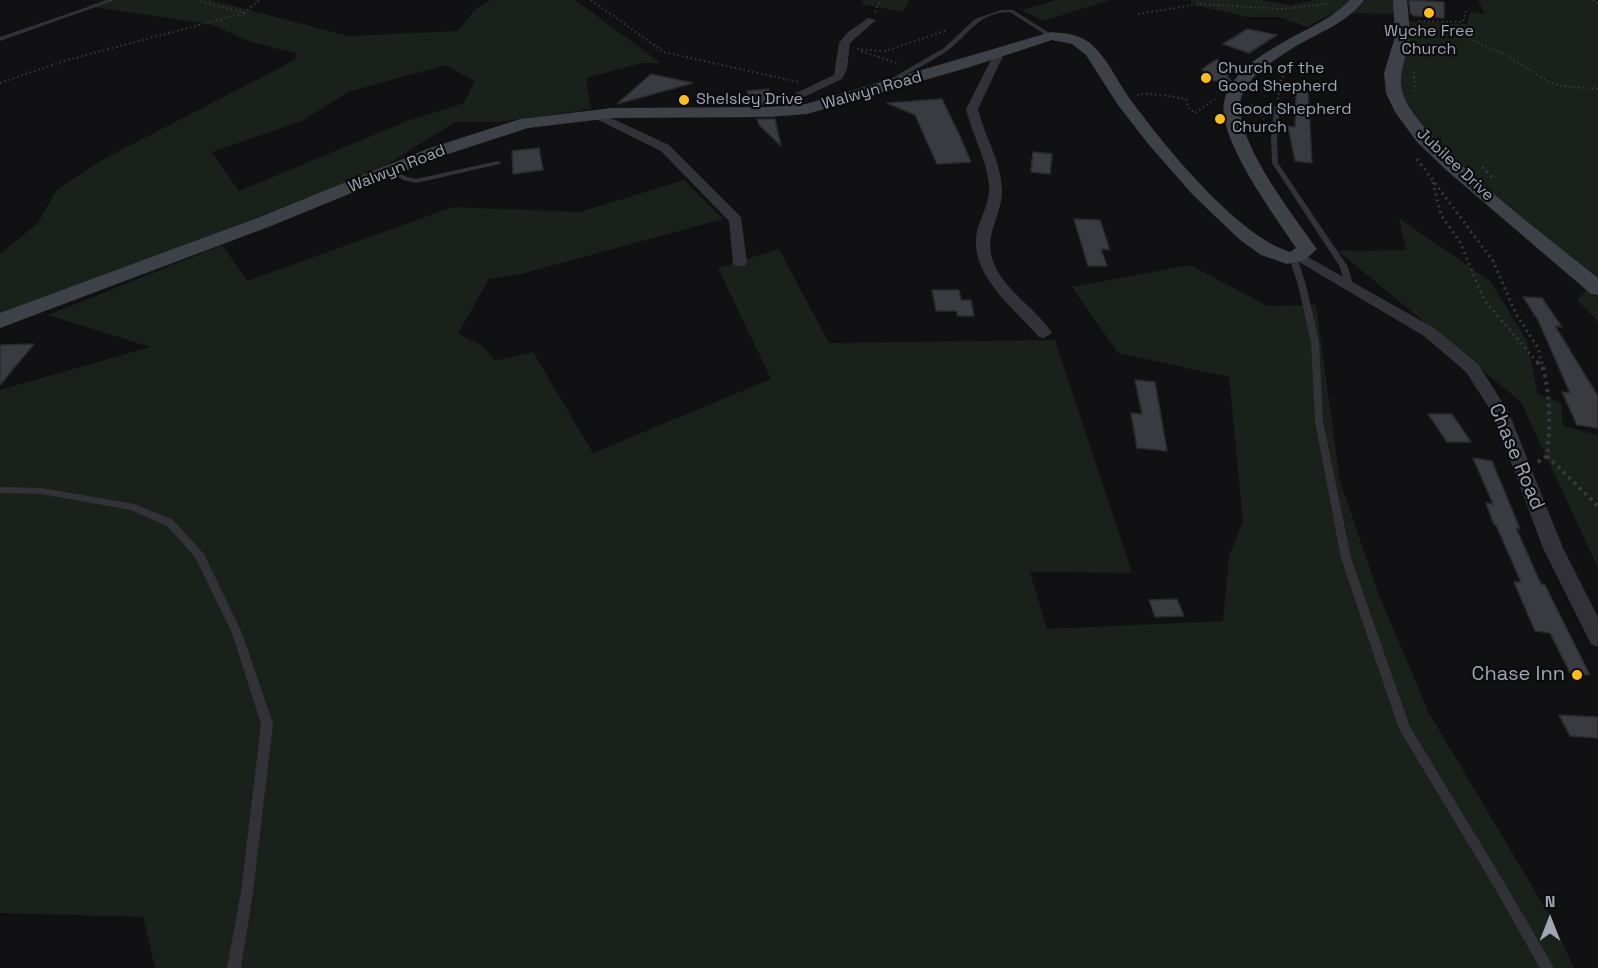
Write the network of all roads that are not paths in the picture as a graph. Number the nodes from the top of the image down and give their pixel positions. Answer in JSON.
{"nodes":[{"id":1,"x":113,"y":0,"type":"edge"},
{"id":2,"x":1358,"y":0,"type":"edge"},
{"id":3,"x":1400,"y":0,"type":"edge"},
{"id":4,"x":871,"y":20,"type":"dead end"},
{"id":5,"x":1051,"y":36,"type":"junction"},
{"id":6,"x":0,"y":39,"type":"edge"},
{"id":7,"x":999,"y":54,"type":"junction"},
{"id":8,"x":873,"y":91,"type":"junction"},
{"id":9,"x":1277,"y":107,"type":"road end"},
{"id":10,"x":786,"y":111,"type":"junction"},
{"id":11,"x":594,"y":114,"type":"junction"},
{"id":12,"x":498,"y":163,"type":"dead end"},
{"id":13,"x":390,"y":171,"type":"junction"},
{"id":14,"x":1296,"y":257,"type":"junction"},
{"id":15,"x":740,"y":263,"type":"dead end"},
{"id":16,"x":1349,"y":284,"type":"junction"},
{"id":17,"x":1598,"y":289,"type":"edge"},
{"id":18,"x":0,"y":321,"type":"edge"},
{"id":19,"x":1044,"y":333,"type":"dead end"},
{"id":20,"x":0,"y":490,"type":"edge"},
{"id":21,"x":1598,"y":638,"type":"edge"},
{"id":22,"x":234,"y":968,"type":"edge"},
{"id":23,"x":1547,"y":968,"type":"edge"}],
"edges":[{"from":1,"to":6,"type":"lane"},
{"from":2,"to":14,"type":"main road"},
{"from":3,"to":17,"type":"main road","name":"Jubilee Drive"},
{"from":4,"to":10,"type":"street"},
{"from":5,"to":7,"type":"main road","name":"Walwyn Road"},
{"from":5,"to":8,"type":"lane"},
{"from":5,"to":14,"type":"main road"},
{"from":7,"to":8,"type":"main road","name":"Walwyn Road"},
{"from":7,"to":19,"type":"street"},
{"from":8,"to":10,"type":"main road","name":"Walwyn Road"},
{"from":9,"to":16,"type":"lane"},
{"from":10,"to":11,"type":"main road","name":"Walwyn Road"},
{"from":11,"to":13,"type":"main road","name":"Walwyn Road"},
{"from":11,"to":15,"type":"street"},
{"from":12,"to":13,"type":"lane"},
{"from":13,"to":18,"type":"main road","name":"Walwyn Road"},
{"from":14,"to":16,"type":"street","name":"Chase Road"},
{"from":14,"to":23,"type":"lane"},
{"from":16,"to":21,"type":"street","name":"Chase Road"},
{"from":20,"to":22,"type":"lane"}]}
